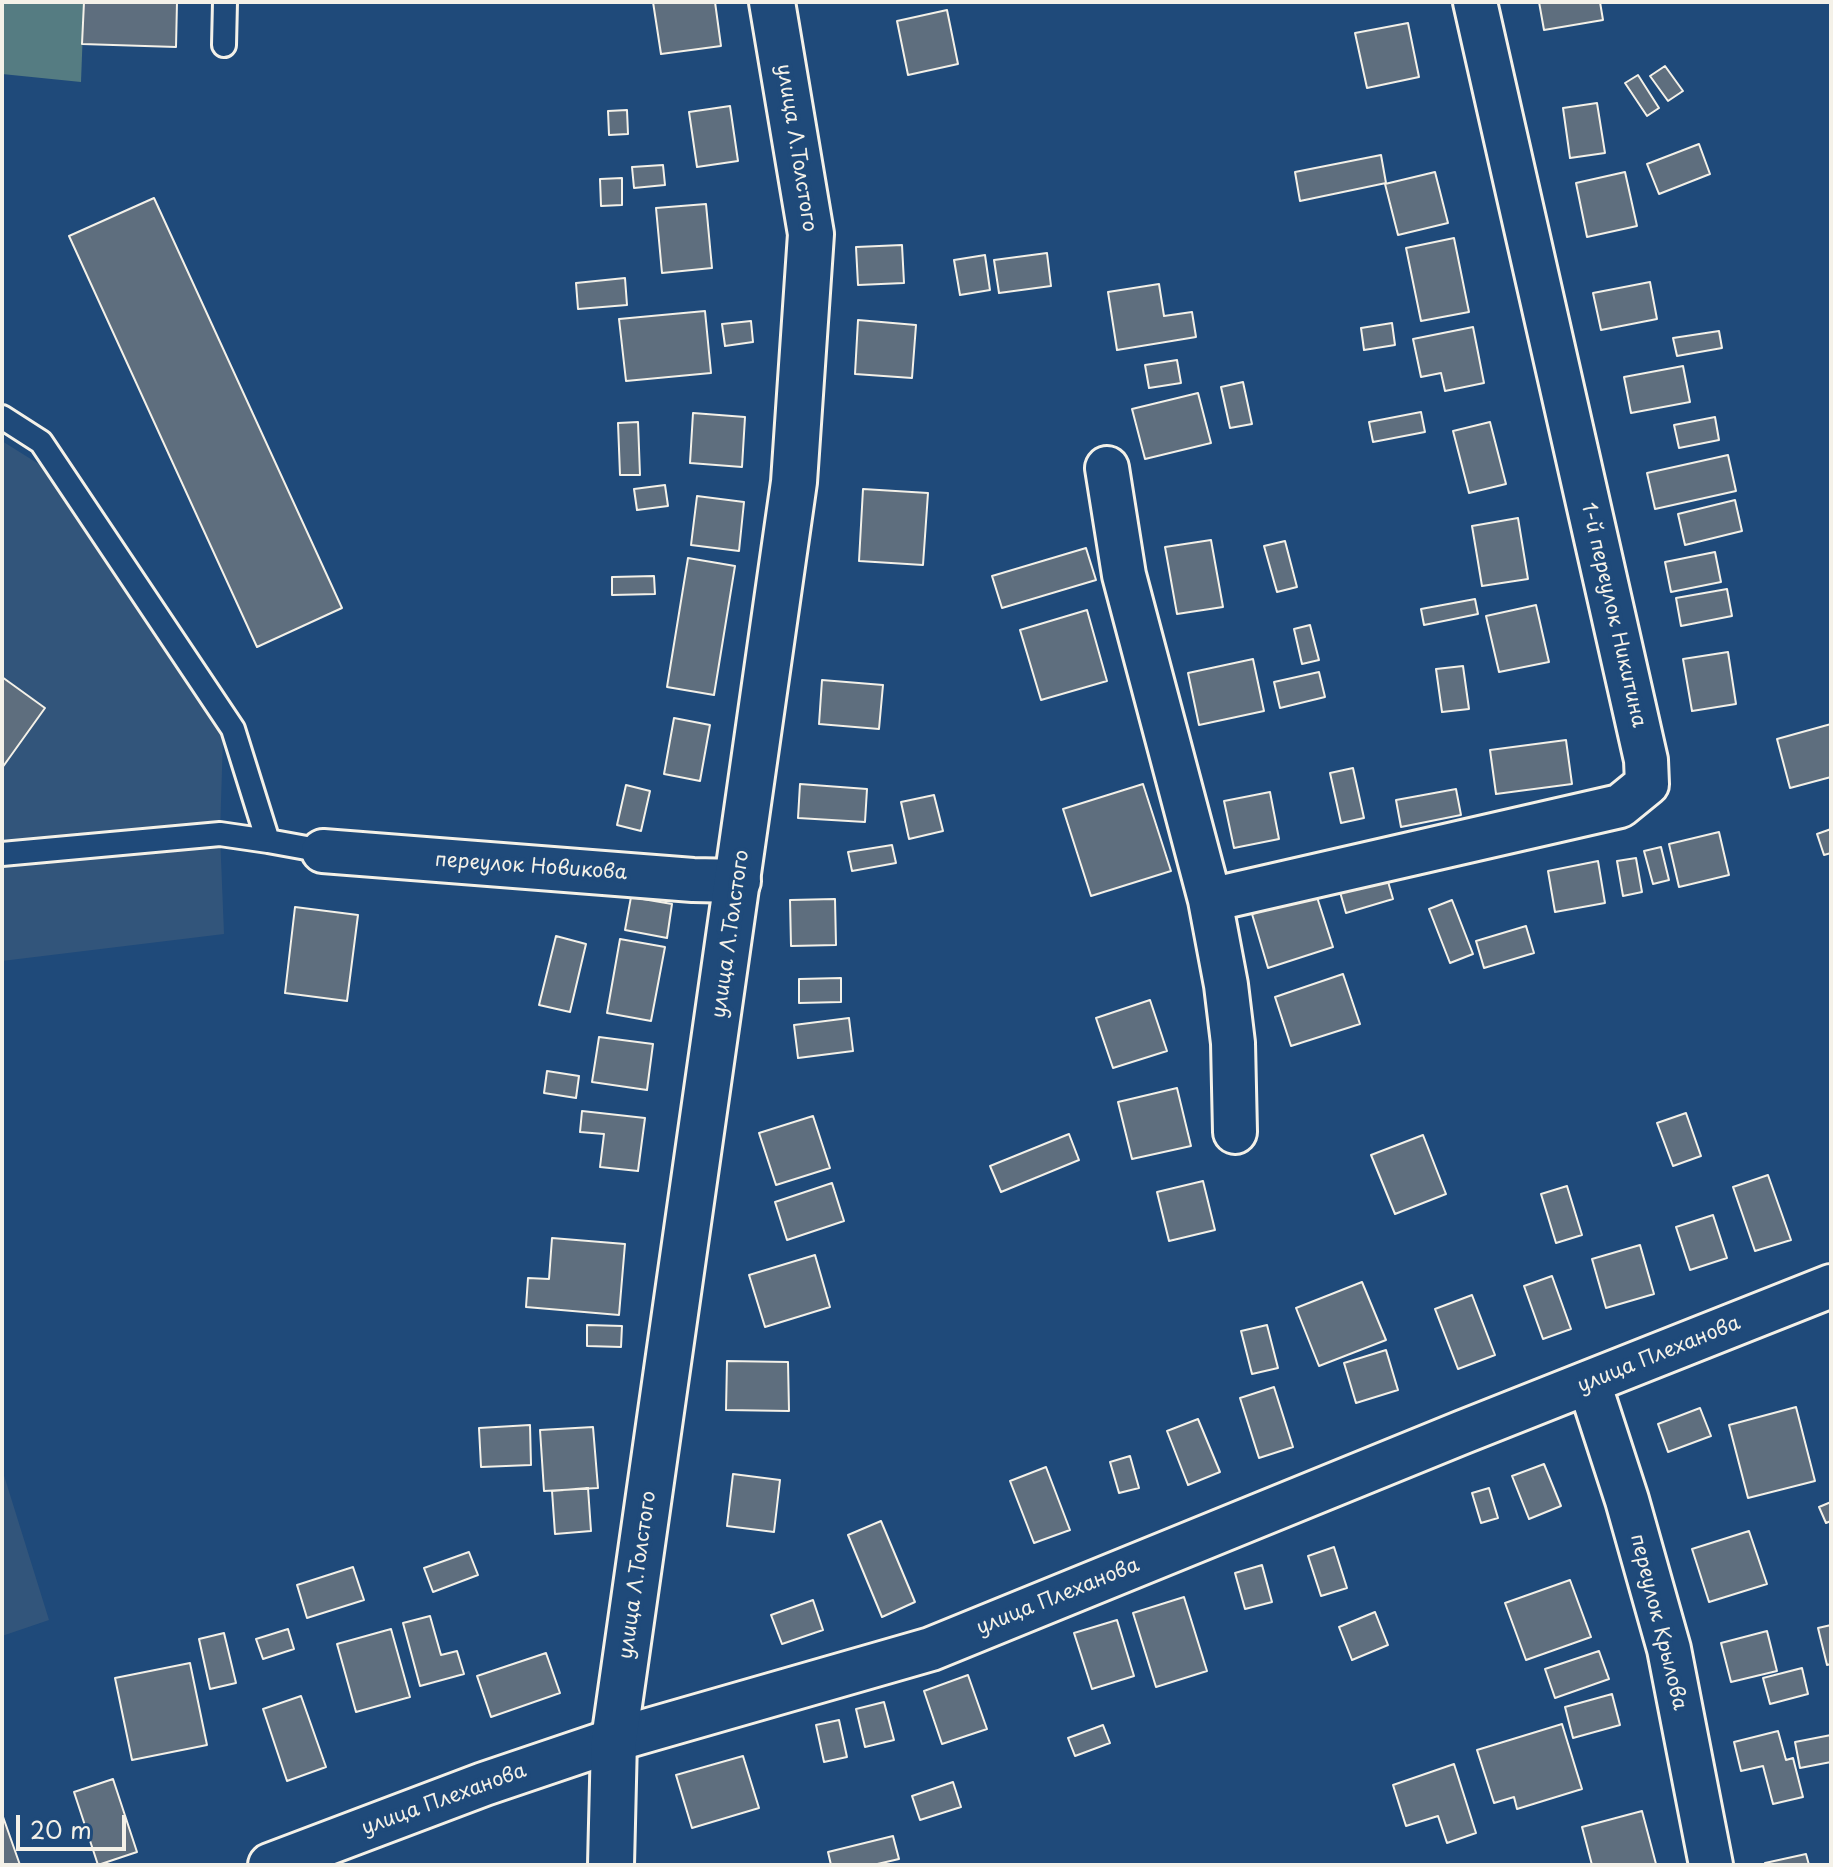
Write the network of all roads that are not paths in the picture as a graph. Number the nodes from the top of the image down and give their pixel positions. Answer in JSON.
{"nodes":[{"id":1,"x":225,"y":2,"type":"edge"},
{"id":2,"x":772,"y":2,"type":"edge"},
{"id":3,"x":1475,"y":2,"type":"edge"},
{"id":4,"x":224,"y":45,"type":"dead end"},
{"id":5,"x":2,"y":417,"type":"edge"},
{"id":6,"x":1107,"y":468,"type":"dead end"},
{"id":7,"x":268,"y":841,"type":"junction"},
{"id":8,"x":323,"y":851,"type":"joint"},
{"id":9,"x":2,"y":854,"type":"edge"},
{"id":10,"x":739,"y":881,"type":"junction"},
{"id":11,"x":1210,"y":900,"type":"junction"},
{"id":12,"x":1235,"y":1132,"type":"dead end"},
{"id":13,"x":1831,"y":1286,"type":"edge"},
{"id":14,"x":1589,"y":1383,"type":"junction"},
{"id":15,"x":614,"y":1740,"type":"junction"},
{"id":16,"x":270,"y":1865,"type":"edge"},
{"id":17,"x":611,"y":1865,"type":"edge"},
{"id":18,"x":1711,"y":1865,"type":"edge"}],
"edges":[{"from":1,"to":4,"type":"lane"},
{"from":2,"to":10,"type":"street","name":"улица Л.Толстого"},
{"from":3,"to":11,"type":"street","name":"1-й переулок Никитина"},
{"from":5,"to":7,"type":"lane"},
{"from":6,"to":11,"type":"street"},
{"from":7,"to":8,"type":"lane"},
{"from":7,"to":9,"type":"lane"},
{"from":8,"to":10,"type":"street","name":"переулок Новикова"},
{"from":10,"to":15,"type":"street","name":"улица Л.Толстого"},
{"from":11,"to":12,"type":"street"},
{"from":13,"to":14,"type":"street","name":"улица Плеханова"},
{"from":14,"to":15,"type":"street","name":"улица Плеханова"},
{"from":14,"to":18,"type":"street","name":"переулок Крылова"},
{"from":15,"to":16,"type":"street","name":"улица Плеханова"},
{"from":15,"to":17,"type":"street","name":"улица Л.Толстого"}]}
